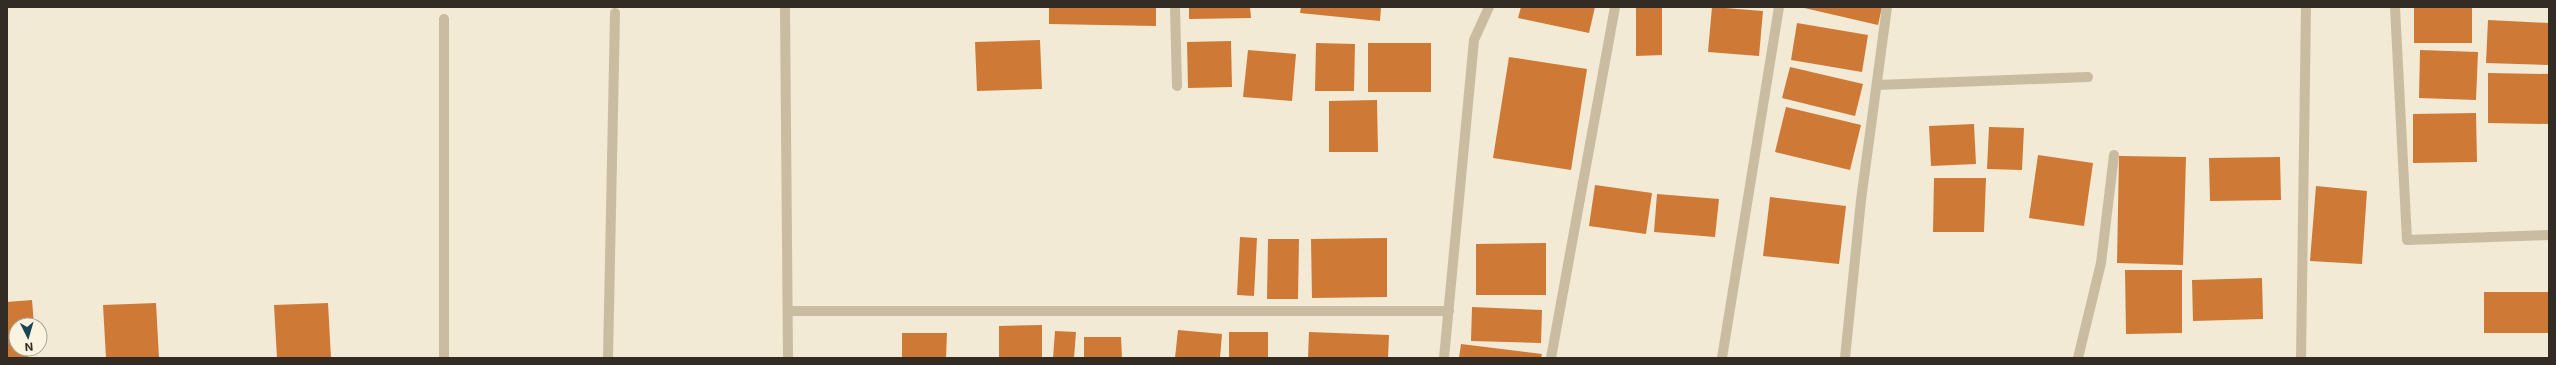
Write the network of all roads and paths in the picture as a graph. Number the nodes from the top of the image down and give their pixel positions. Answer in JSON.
{"nodes":[{"id":1,"x":785,"y":7,"type":"edge"},
{"id":2,"x":1175,"y":7,"type":"edge"},
{"id":3,"x":1489,"y":7,"type":"edge"},
{"id":4,"x":1615,"y":7,"type":"edge"},
{"id":5,"x":1779,"y":7,"type":"edge"},
{"id":6,"x":1887,"y":7,"type":"edge"},
{"id":7,"x":2306,"y":7,"type":"edge"},
{"id":8,"x":2395,"y":7,"type":"edge"},
{"id":9,"x":615,"y":12,"type":"dead end"},
{"id":10,"x":444,"y":19,"type":"dead end"},
{"id":11,"x":2088,"y":78,"type":"dead end"},
{"id":12,"x":1877,"y":85,"type":"junction"},
{"id":13,"x":1177,"y":86,"type":"dead end"},
{"id":14,"x":2114,"y":155,"type":"dead end"},
{"id":15,"x":2549,"y":235,"type":"edge"},
{"id":16,"x":788,"y":311,"type":"junction"},
{"id":17,"x":1449,"y":311,"type":"junction"},
{"id":18,"x":444,"y":358,"type":"edge"},
{"id":19,"x":608,"y":358,"type":"edge"},
{"id":20,"x":788,"y":358,"type":"edge"},
{"id":21,"x":1444,"y":358,"type":"edge"},
{"id":22,"x":1551,"y":358,"type":"edge"},
{"id":23,"x":1722,"y":358,"type":"edge"},
{"id":24,"x":1845,"y":358,"type":"edge"},
{"id":25,"x":2078,"y":358,"type":"edge"},
{"id":26,"x":2301,"y":358,"type":"edge"}],
"edges":[{"from":1,"to":16,"type":"street"},
{"from":2,"to":13,"type":"street"},
{"from":3,"to":17,"type":"street"},
{"from":4,"to":22,"type":"street"},
{"from":5,"to":23,"type":"street"},
{"from":6,"to":12,"type":"street"},
{"from":7,"to":26,"type":"street"},
{"from":8,"to":15,"type":"street"},
{"from":9,"to":19,"type":"street"},
{"from":10,"to":18,"type":"street"},
{"from":11,"to":12,"type":"street"},
{"from":12,"to":24,"type":"street"},
{"from":14,"to":25,"type":"street"},
{"from":16,"to":17,"type":"street"},
{"from":16,"to":20,"type":"street"},
{"from":17,"to":21,"type":"street"}]}
